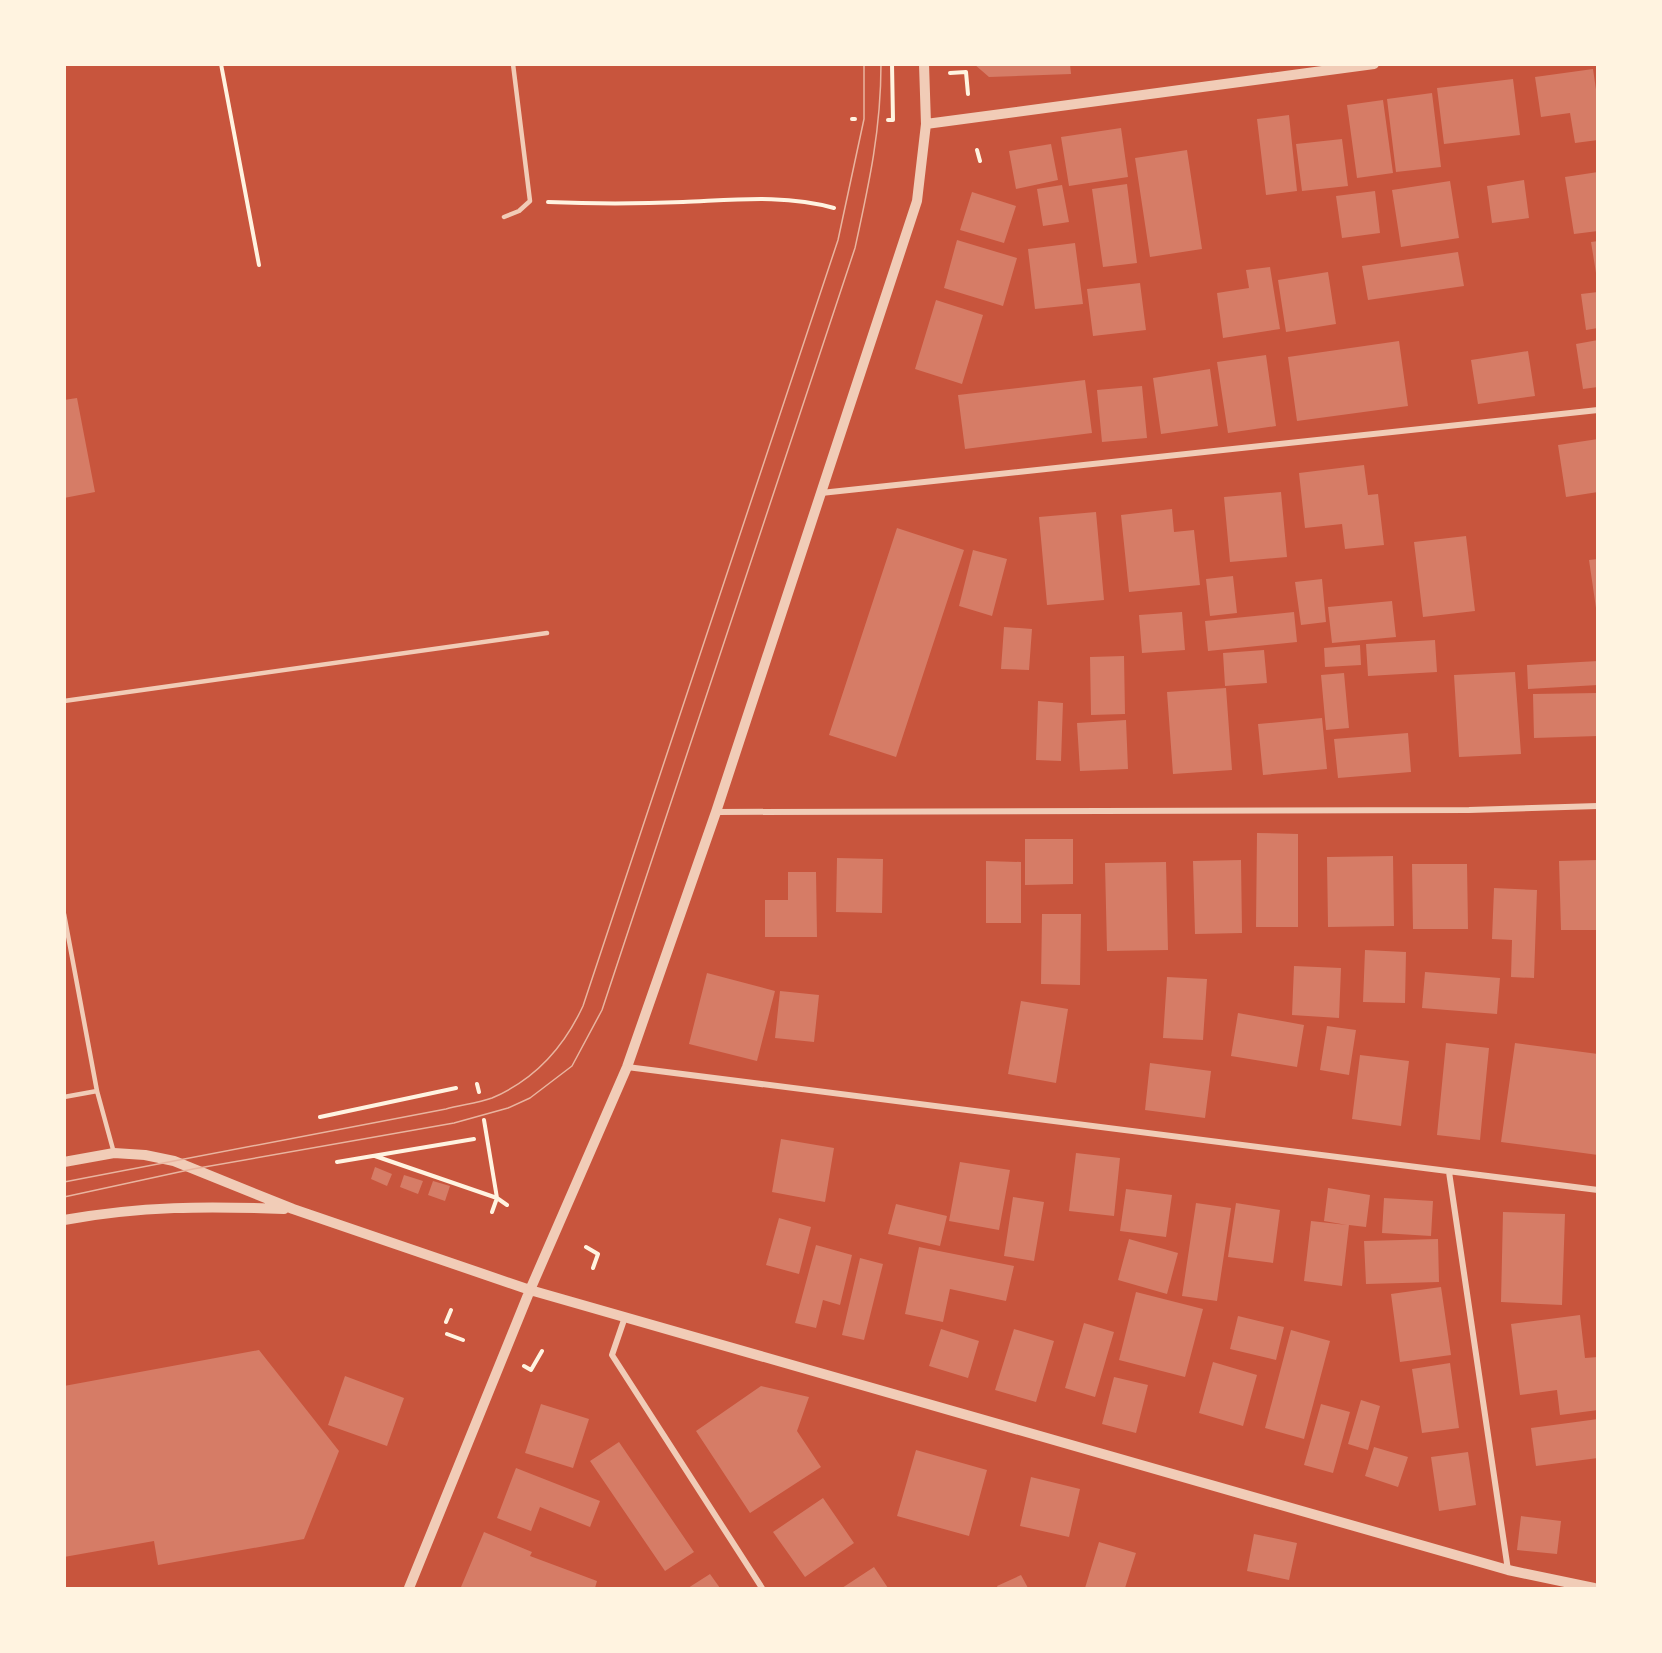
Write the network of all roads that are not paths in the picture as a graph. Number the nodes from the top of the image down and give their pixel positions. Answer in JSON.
{"nodes":[{"id":1,"x":513,"y":64,"type":"edge"},
{"id":2,"x":924,"y":64,"type":"edge"},
{"id":3,"x":1374,"y":64,"type":"edge"},
{"id":4,"x":926,"y":124,"type":"junction"},
{"id":5,"x":504,"y":217,"type":"dead end"},
{"id":6,"x":1598,"y":410,"type":"edge"},
{"id":7,"x":821,"y":492,"type":"junction"},
{"id":8,"x":546,"y":633,"type":"dead end"},
{"id":9,"x":64,"y":701,"type":"edge"},
{"id":10,"x":1598,"y":806,"type":"edge"},
{"id":11,"x":716,"y":812,"type":"junction"},
{"id":12,"x":64,"y":914,"type":"edge"},
{"id":13,"x":627,"y":1067,"type":"junction"},
{"id":14,"x":97,"y":1091,"type":"junction"},
{"id":15,"x":64,"y":1097,"type":"edge"},
{"id":16,"x":114,"y":1153,"type":"junction"},
{"id":17,"x":64,"y":1162,"type":"edge"},
{"id":18,"x":1449,"y":1172,"type":"junction"},
{"id":19,"x":1598,"y":1191,"type":"edge"},
{"id":20,"x":293,"y":1209,"type":"junction"},
{"id":21,"x":64,"y":1220,"type":"edge"},
{"id":22,"x":530,"y":1290,"type":"junction"},
{"id":23,"x":625,"y":1317,"type":"junction"},
{"id":24,"x":1508,"y":1570,"type":"junction"},
{"id":25,"x":409,"y":1588,"type":"edge"},
{"id":26,"x":762,"y":1588,"type":"edge"},
{"id":27,"x":1594,"y":1588,"type":"edge"}],
"edges":[{"from":1,"to":5,"type":"lane"},
{"from":2,"to":4,"type":"street"},
{"from":3,"to":4,"type":"street"},
{"from":4,"to":7,"type":"street"},
{"from":6,"to":7,"type":"street"},
{"from":7,"to":11,"type":"street"},
{"from":8,"to":9,"type":"lane"},
{"from":10,"to":11,"type":"street"},
{"from":11,"to":13,"type":"street"},
{"from":12,"to":14,"type":"lane"},
{"from":13,"to":18,"type":"street"},
{"from":13,"to":22,"type":"street"},
{"from":14,"to":15,"type":"lane"},
{"from":14,"to":16,"type":"lane"},
{"from":16,"to":17,"type":"street"},
{"from":16,"to":20,"type":"street"},
{"from":18,"to":19,"type":"street"},
{"from":18,"to":24,"type":"street"},
{"from":20,"to":21,"type":"street"},
{"from":20,"to":22,"type":"street"},
{"from":22,"to":23,"type":"street"},
{"from":22,"to":25,"type":"street"},
{"from":23,"to":24,"type":"street"},
{"from":23,"to":26,"type":"street"},
{"from":24,"to":27,"type":"street"}]}
